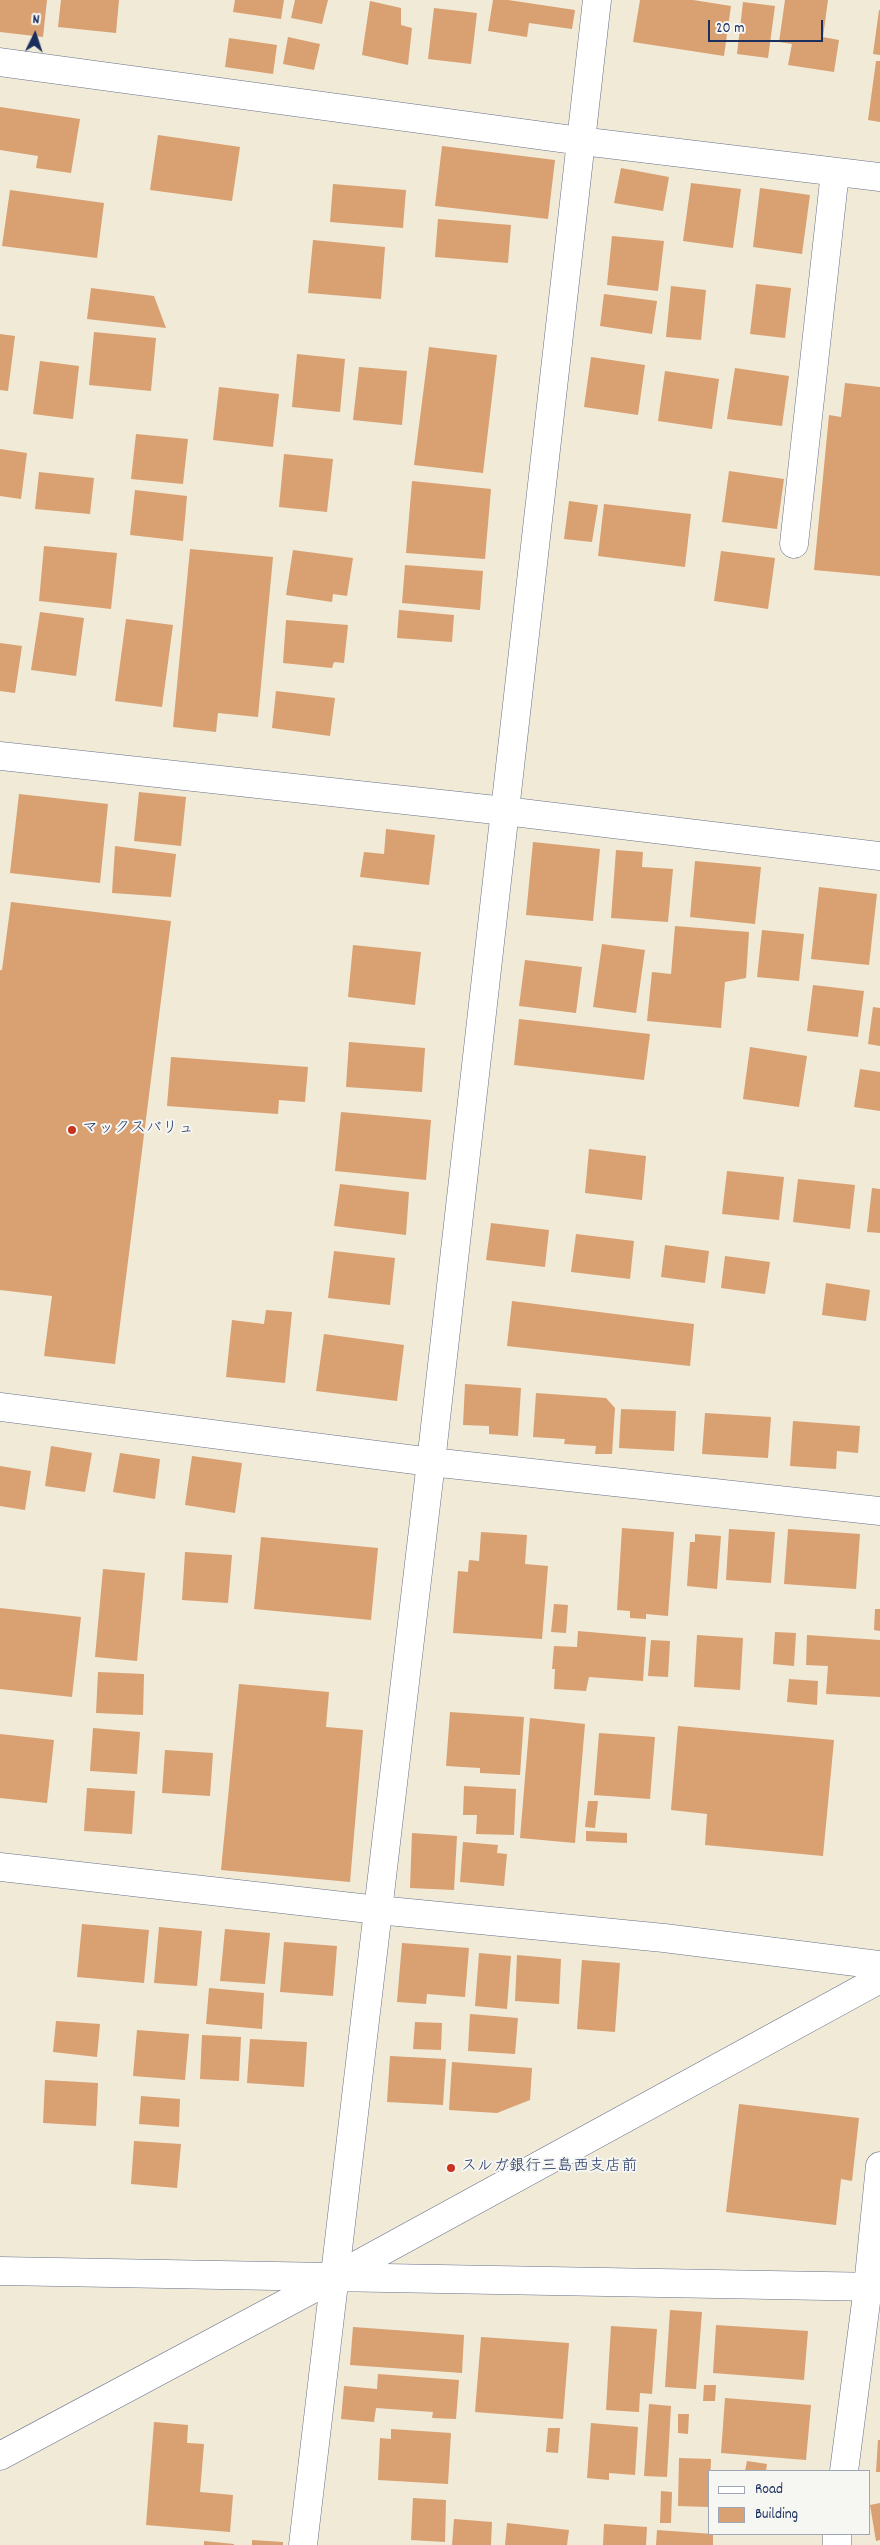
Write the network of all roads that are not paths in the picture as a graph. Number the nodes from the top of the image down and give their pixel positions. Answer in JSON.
{"nodes":[{"id":1,"x":597,"y":0,"type":"edge"},
{"id":2,"x":0,"y":62,"type":"edge"},
{"id":3,"x":581,"y":141,"type":"junction"},
{"id":4,"x":835,"y":172,"type":"junction"},
{"id":5,"x":880,"y":177,"type":"edge"},
{"id":6,"x":794,"y":544,"type":"dead end"},
{"id":7,"x":0,"y":756,"type":"edge"},
{"id":8,"x":505,"y":811,"type":"junction"},
{"id":9,"x":880,"y":856,"type":"edge"},
{"id":10,"x":0,"y":1407,"type":"edge"},
{"id":11,"x":431,"y":1462,"type":"junction"},
{"id":12,"x":880,"y":1511,"type":"edge"},
{"id":13,"x":0,"y":1867,"type":"edge"},
{"id":14,"x":378,"y":1910,"type":"junction"},
{"id":15,"x":880,"y":1965,"type":"edge"},
{"id":16,"x":880,"y":1979,"type":"edge"},
{"id":17,"x":880,"y":2166,"type":"edge"},
{"id":18,"x":0,"y":2271,"type":"edge"},
{"id":19,"x":335,"y":2277,"type":"junction"},
{"id":20,"x":874,"y":2287,"type":"edge"},
{"id":21,"x":0,"y":2456,"type":"edge"},
{"id":22,"x":844,"y":2470,"type":"edge"},
{"id":23,"x":303,"y":2545,"type":"edge"}],
"edges":[{"from":1,"to":3,"type":"street"},
{"from":2,"to":3,"type":"street"},
{"from":3,"to":4,"type":"street"},
{"from":3,"to":8,"type":"street"},
{"from":4,"to":5,"type":"street"},
{"from":4,"to":6,"type":"street"},
{"from":7,"to":8,"type":"street"},
{"from":8,"to":9,"type":"street"},
{"from":8,"to":11,"type":"street"},
{"from":10,"to":11,"type":"street"},
{"from":11,"to":12,"type":"street"},
{"from":11,"to":14,"type":"street"},
{"from":13,"to":14,"type":"street"},
{"from":14,"to":15,"type":"street"},
{"from":14,"to":19,"type":"street"},
{"from":16,"to":19,"type":"street"},
{"from":17,"to":20,"type":"street"},
{"from":18,"to":19,"type":"street"},
{"from":19,"to":20,"type":"street"},
{"from":19,"to":21,"type":"street"},
{"from":19,"to":23,"type":"street"},
{"from":20,"to":22,"type":"street"}]}
